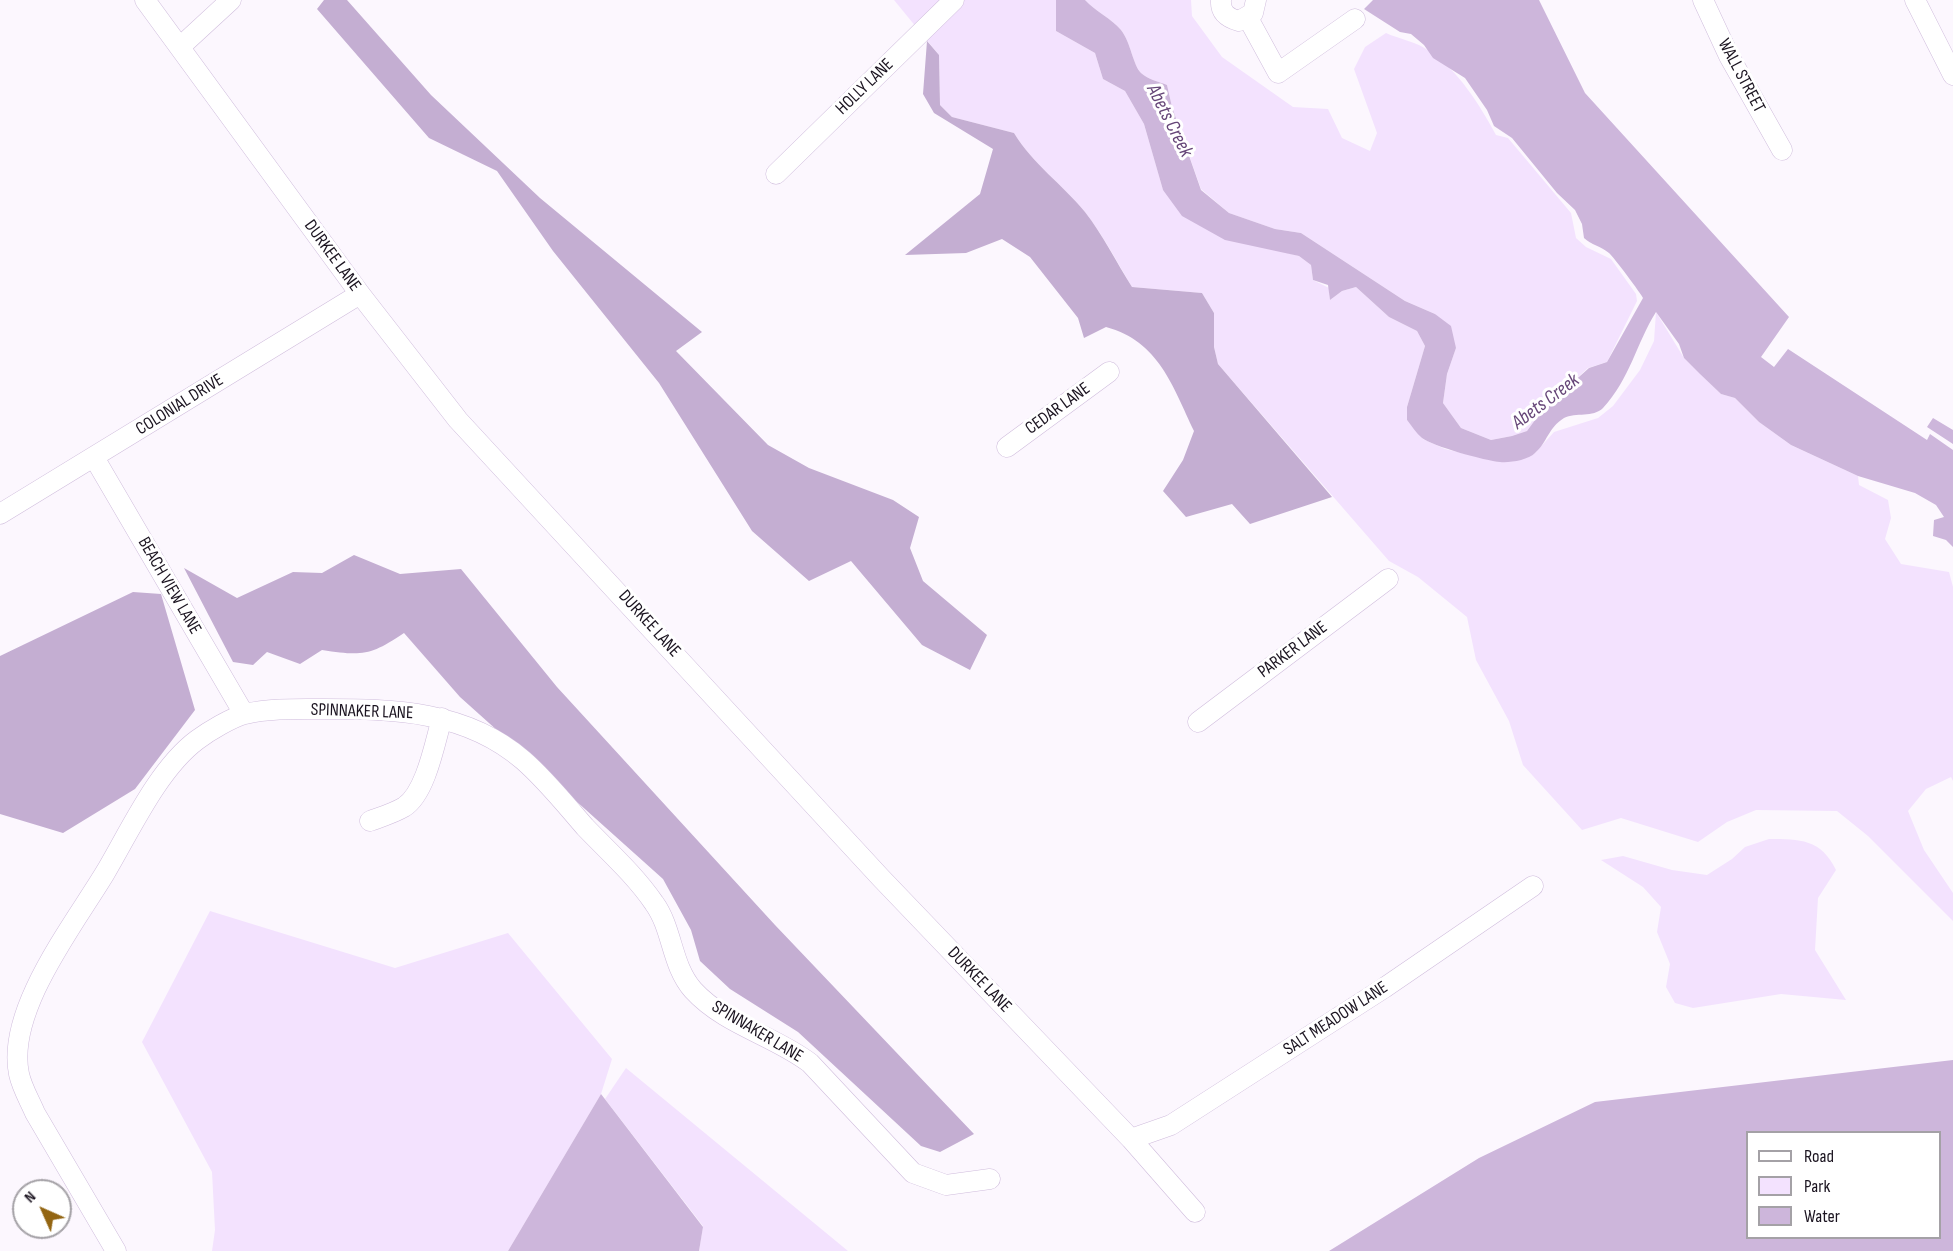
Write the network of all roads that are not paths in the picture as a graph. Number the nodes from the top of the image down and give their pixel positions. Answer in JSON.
{"nodes":[{"id":1,"x":145,"y":0,"type":"edge"},
{"id":2,"x":231,"y":0,"type":"edge"},
{"id":3,"x":954,"y":0,"type":"edge"},
{"id":4,"x":1221,"y":0,"type":"edge"},
{"id":5,"x":1703,"y":0,"type":"edge"},
{"id":6,"x":1915,"y":0,"type":"edge"},
{"id":7,"x":1252,"y":9,"type":"edge"},
{"id":8,"x":1355,"y":19,"type":"dead end"},
{"id":9,"x":180,"y":47,"type":"junction"},
{"id":10,"x":1953,"y":75,"type":"edge"},
{"id":11,"x":1782,"y":150,"type":"dead end"},
{"id":12,"x":776,"y":174,"type":"dead end"},
{"id":13,"x":360,"y":294,"type":"junction"},
{"id":14,"x":1109,"y":372,"type":"dead end"},
{"id":15,"x":1007,"y":447,"type":"dead end"},
{"id":16,"x":95,"y":459,"type":"junction"},
{"id":17,"x":0,"y":514,"type":"edge"},
{"id":18,"x":1388,"y":579,"type":"dead end"},
{"id":19,"x":244,"y":714,"type":"junction"},
{"id":20,"x":442,"y":718,"type":"junction"},
{"id":21,"x":1198,"y":722,"type":"dead end"},
{"id":22,"x":370,"y":821,"type":"dead end"},
{"id":23,"x":1533,"y":886,"type":"dead end"},
{"id":24,"x":1131,"y":1139,"type":"junction"},
{"id":25,"x":990,"y":1179,"type":"dead end"},
{"id":26,"x":1195,"y":1212,"type":"dead end"},
{"id":27,"x":116,"y":1251,"type":"edge"}],
"edges":[{"from":1,"to":9,"type":"street","name":"DURKEE LANE"},
{"from":2,"to":9,"type":"street"},
{"from":3,"to":12,"type":"street","name":"HOLLY LANE"},
{"from":4,"to":7,"type":"street"},
{"from":5,"to":11,"type":"street","name":"WALL STREET"},
{"from":6,"to":10,"type":"street"},
{"from":7,"to":8,"type":"street"},
{"from":9,"to":13,"type":"street","name":"DURKEE LANE"},
{"from":13,"to":16,"type":"street","name":"COLONIAL DRIVE"},
{"from":13,"to":24,"type":"street","name":"DURKEE LANE"},
{"from":14,"to":15,"type":"street","name":"CEDAR LANE"},
{"from":16,"to":17,"type":"street","name":"COLONIAL DRIVE"},
{"from":16,"to":19,"type":"street","name":"BEACH VIEW LANE"},
{"from":18,"to":21,"type":"street","name":"PARKER LANE"},
{"from":19,"to":20,"type":"street","name":"SPINNAKER LANE"},
{"from":19,"to":27,"type":"street","name":"SPINNAKER LANE"},
{"from":20,"to":22,"type":"street"},
{"from":20,"to":25,"type":"street","name":"SPINNAKER LANE"},
{"from":23,"to":24,"type":"street","name":"SALT MEADOW LANE"},
{"from":24,"to":26,"type":"street","name":"DURKEE LANE"}]}
